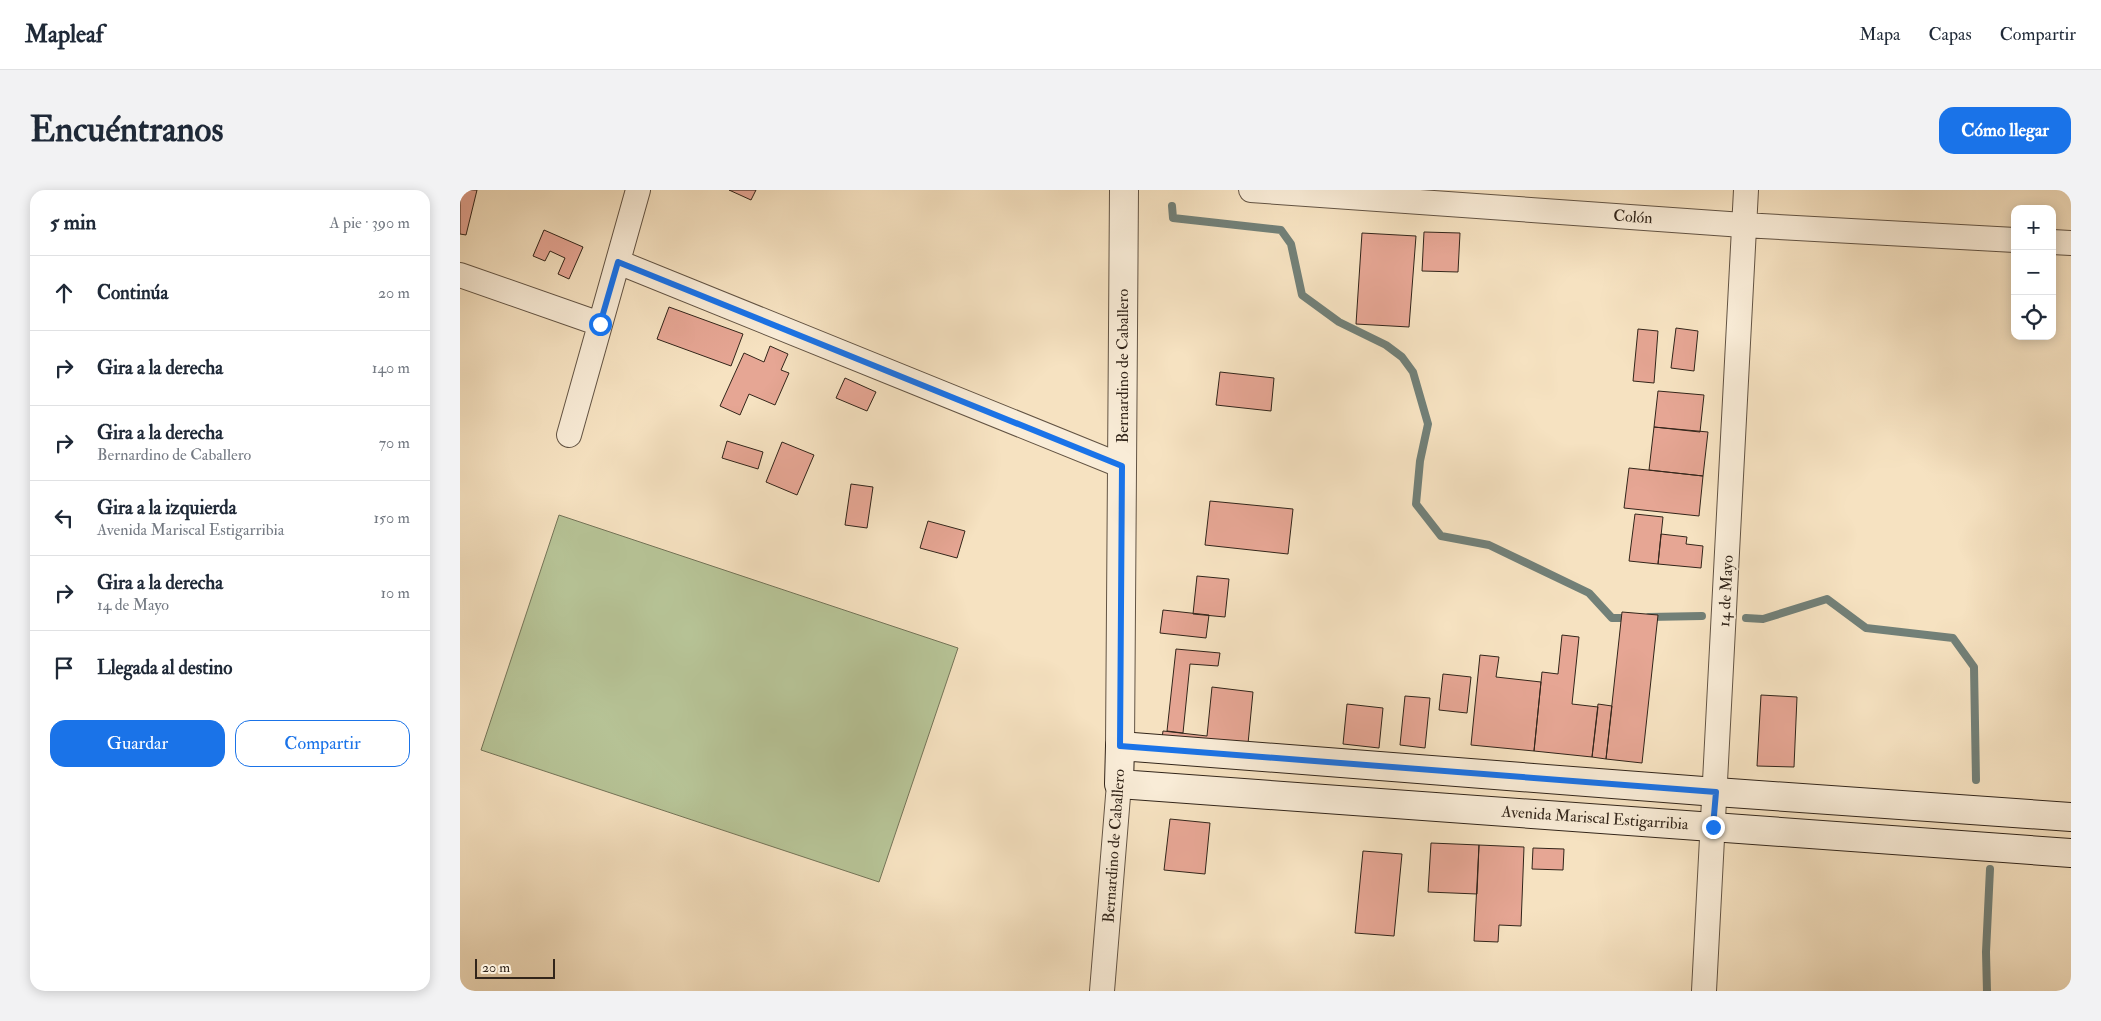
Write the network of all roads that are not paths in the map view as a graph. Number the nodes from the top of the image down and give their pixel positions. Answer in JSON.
{"nodes":[{"id":1,"x":638,"y":190,"type":"edge"},
{"id":2,"x":1124,"y":190,"type":"edge"},
{"id":3,"x":1251,"y":190,"type":"edge"},
{"id":4,"x":1746,"y":190,"type":"edge"},
{"id":5,"x":1743,"y":225,"type":"junction"},
{"id":6,"x":2011,"y":240,"type":"edge"},
{"id":7,"x":2056,"y":242,"type":"edge"},
{"id":8,"x":2071,"y":243,"type":"edge"},
{"id":9,"x":618,"y":262,"type":"junction"},
{"id":10,"x":460,"y":276,"type":"edge"},
{"id":11,"x":600,"y":324,"type":"junction"},
{"id":12,"x":569,"y":435,"type":"dead end"},
{"id":13,"x":1122,"y":466,"type":"junction"},
{"id":14,"x":1120,"y":746,"type":"junction"},
{"id":15,"x":1119,"y":784,"type":"junction"},
{"id":16,"x":1716,"y":792,"type":"junction"},
{"id":17,"x":2071,"y":816,"type":"edge"},
{"id":18,"x":1713,"y":827,"type":"junction"},
{"id":19,"x":2071,"y":853,"type":"edge"},
{"id":20,"x":1102,"y":991,"type":"edge"},
{"id":21,"x":1704,"y":991,"type":"edge"}],
"edges":[{"from":1,"to":9,"type":"street"},
{"from":2,"to":13,"type":"main road","name":"Bernardino de Caballero"},
{"from":3,"to":5,"type":"street","name":"Colón"},
{"from":4,"to":5,"type":"street","name":"14 de Mayo"},
{"from":5,"to":6,"type":"street","name":"Colón"},
{"from":5,"to":16,"type":"street","name":"14 de Mayo"},
{"from":7,"to":8,"type":"street"},
{"from":9,"to":11,"type":"street"},
{"from":9,"to":13,"type":"street"},
{"from":10,"to":11,"type":"street"},
{"from":11,"to":12,"type":"street"},
{"from":13,"to":14,"type":"main road","name":"Bernardino de Caballero"},
{"from":14,"to":15,"type":"main road","name":"Bernardino de Caballero"},
{"from":14,"to":16,"type":"main road"},
{"from":15,"to":18,"type":"main road","name":"Avenida Mariscal Estigarribia"},
{"from":15,"to":20,"type":"street","name":"Bernardino de Caballero"},
{"from":16,"to":17,"type":"main road"},
{"from":16,"to":18,"type":"street","name":"14 de Mayo"},
{"from":18,"to":19,"type":"main road","name":"Avenida Mariscal Estigarribia"},
{"from":18,"to":21,"type":"street","name":"14 de Mayo"}]}
